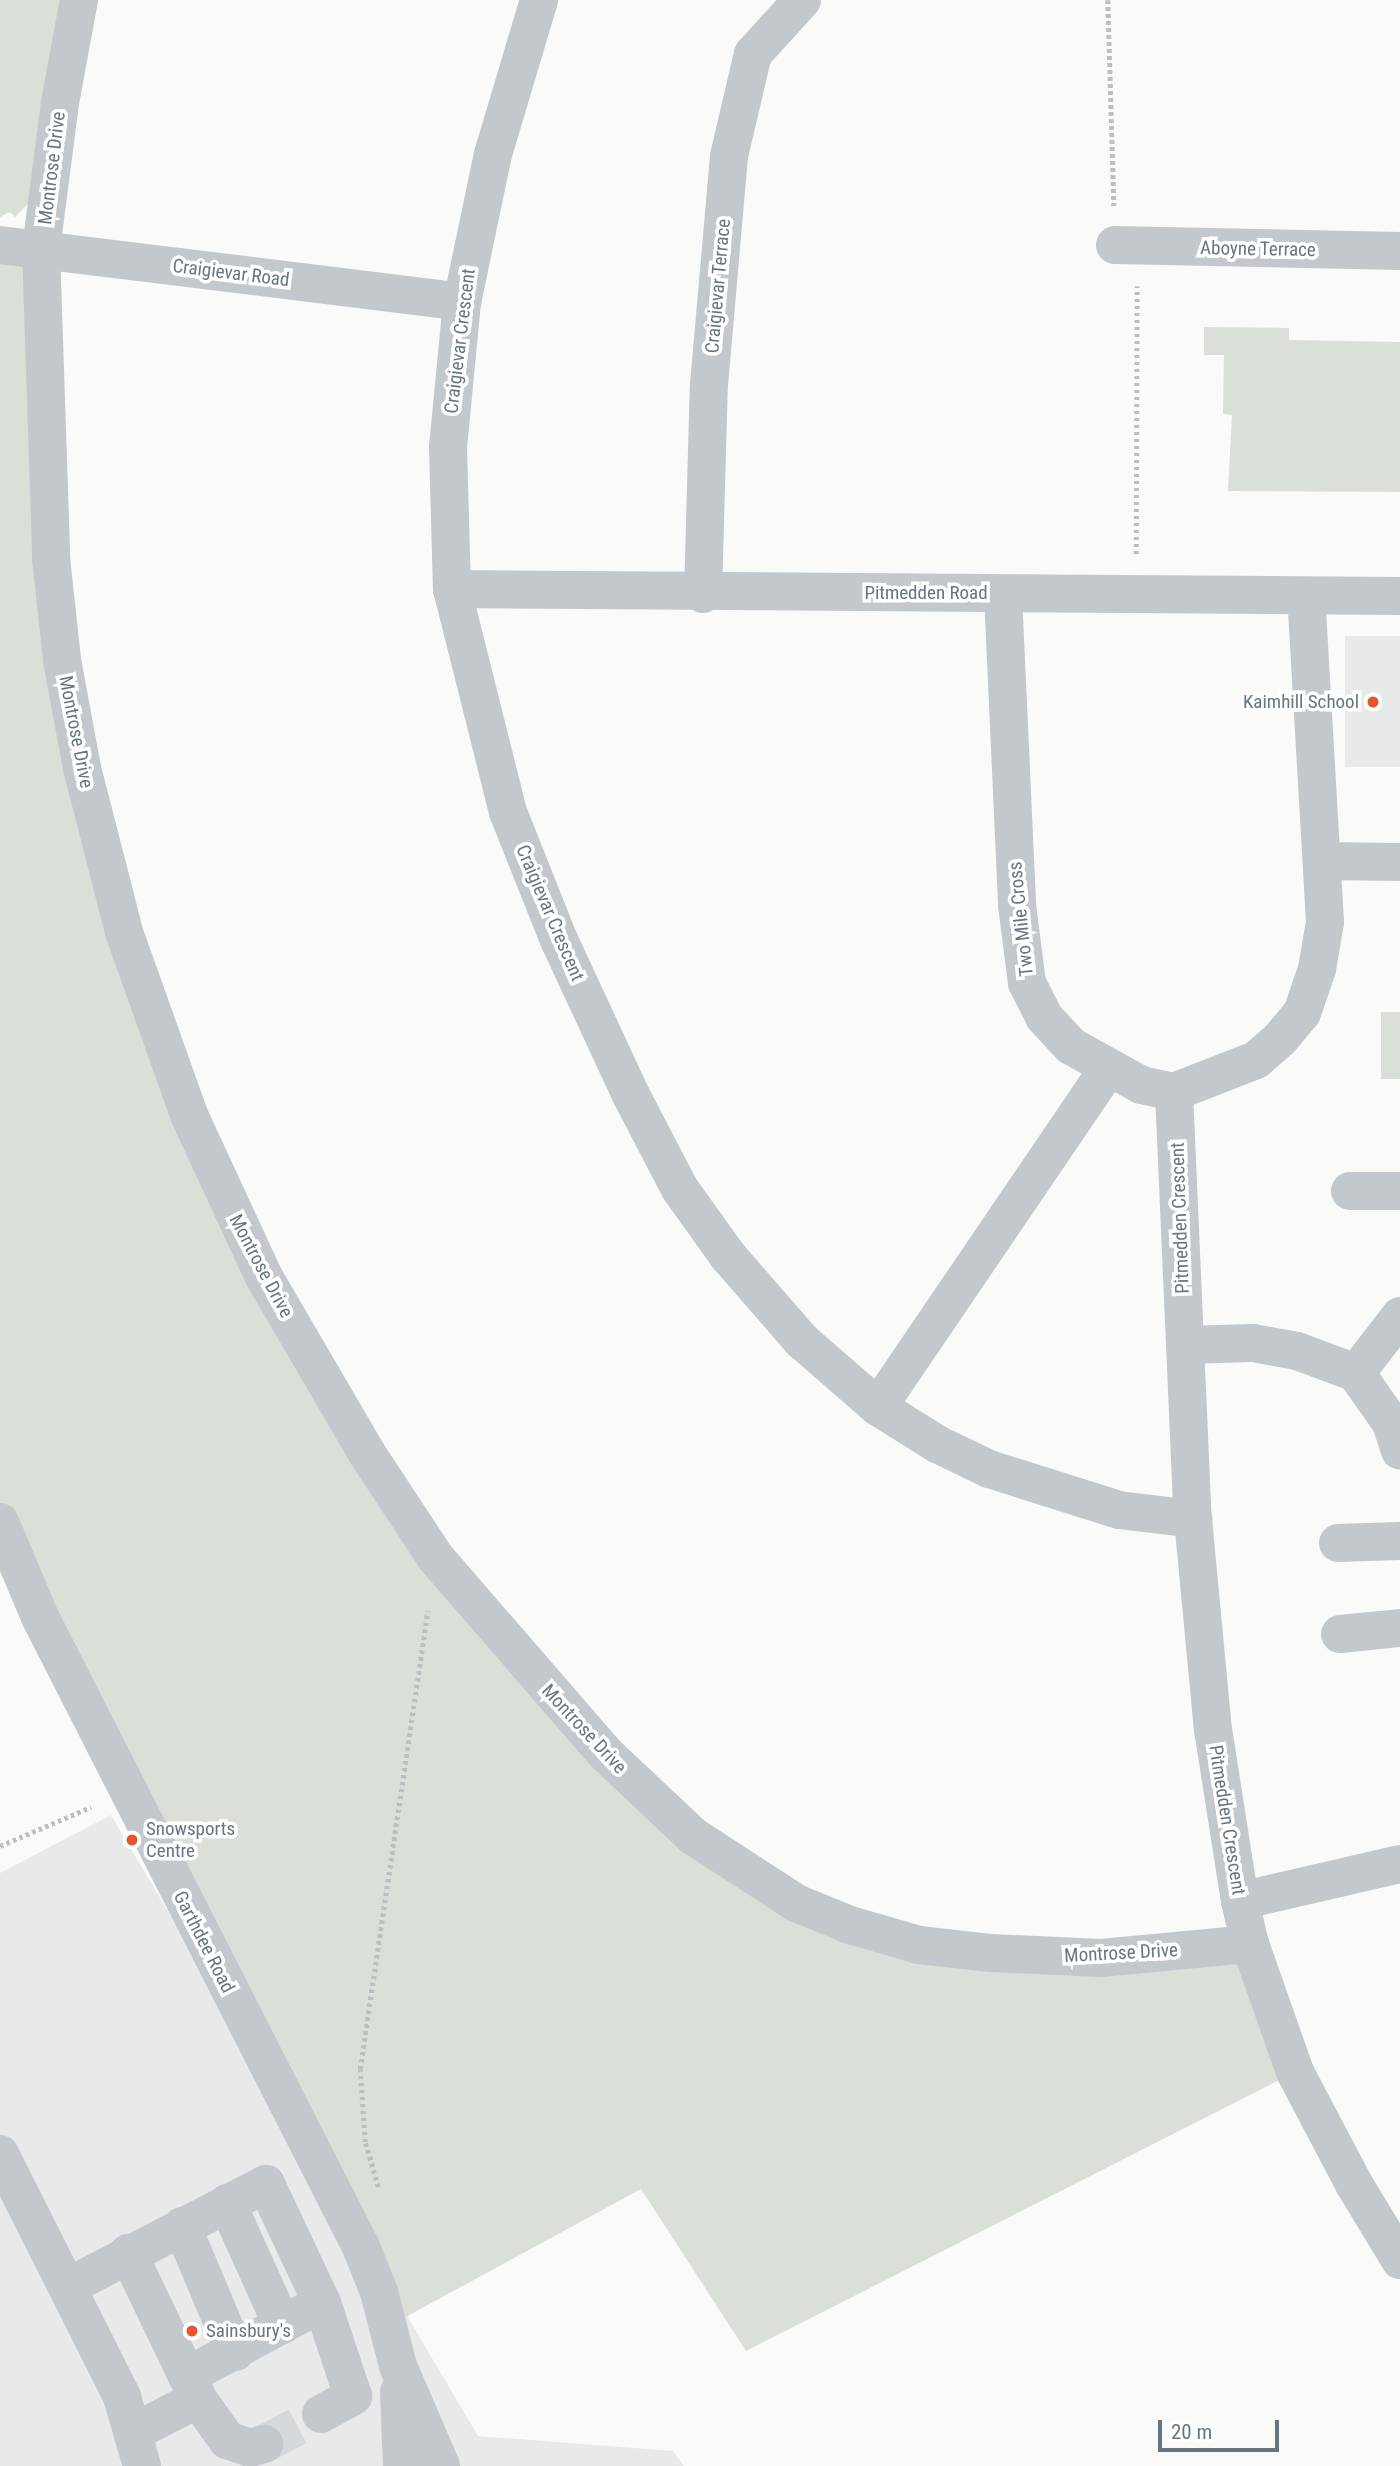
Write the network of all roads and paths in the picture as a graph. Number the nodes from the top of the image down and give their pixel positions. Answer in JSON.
{"nodes":[{"id":1,"x":79,"y":0,"type":"edge"},
{"id":2,"x":538,"y":0,"type":"edge"},
{"id":3,"x":802,"y":0,"type":"edge"},
{"id":4,"x":1108,"y":0,"type":"edge"},
{"id":5,"x":0,"y":245,"type":"edge"},
{"id":6,"x":1126,"y":246,"type":"junction"},
{"id":7,"x":41,"y":249,"type":"junction"},
{"id":8,"x":1400,"y":251,"type":"edge"},
{"id":9,"x":461,"y":302,"type":"junction"},
{"id":10,"x":452,"y":589,"type":"junction"},
{"id":11,"x":703,"y":594,"type":"junction"},
{"id":12,"x":1003,"y":594,"type":"junction"},
{"id":13,"x":1135,"y":595,"type":"junction"},
{"id":14,"x":1400,"y":596,"type":"edge"},
{"id":15,"x":1306,"y":597,"type":"junction"},
{"id":16,"x":1323,"y":862,"type":"junction"},
{"id":17,"x":1400,"y":862,"type":"edge"},
{"id":18,"x":1107,"y":1070,"type":"junction"},
{"id":19,"x":1174,"y":1092,"type":"junction"},
{"id":20,"x":1350,"y":1191,"type":"dead end"},
{"id":21,"x":1400,"y":1191,"type":"edge"},
{"id":22,"x":1400,"y":1316,"type":"edge"},
{"id":23,"x":1185,"y":1345,"type":"junction"},
{"id":24,"x":1356,"y":1374,"type":"junction"},
{"id":25,"x":878,"y":1407,"type":"junction"},
{"id":26,"x":1400,"y":1451,"type":"edge"},
{"id":27,"x":1193,"y":1518,"type":"junction"},
{"id":28,"x":0,"y":1522,"type":"edge"},
{"id":29,"x":1400,"y":1541,"type":"edge"},
{"id":30,"x":1338,"y":1543,"type":"dead end"},
{"id":31,"x":436,"y":1558,"type":"junction"},
{"id":32,"x":1400,"y":1628,"type":"edge"},
{"id":33,"x":1340,"y":1634,"type":"dead end"},
{"id":34,"x":128,"y":1791,"type":"junction"},
{"id":35,"x":0,"y":1846,"type":"edge"},
{"id":36,"x":1400,"y":1864,"type":"edge"},
{"id":37,"x":1240,"y":1901,"type":"junction"},
{"id":38,"x":1250,"y":1944,"type":"junction"},
{"id":39,"x":0,"y":2154,"type":"edge"},
{"id":40,"x":380,"y":2193,"type":"dead end"},
{"id":41,"x":227,"y":2203,"type":"junction"},
{"id":42,"x":183,"y":2226,"type":"junction"},
{"id":43,"x":128,"y":2253,"type":"junction"},
{"id":44,"x":1400,"y":2260,"type":"edge"},
{"id":45,"x":69,"y":2286,"type":"junction"},
{"id":46,"x":322,"y":2303,"type":"junction"},
{"id":47,"x":282,"y":2325,"type":"junction"},
{"id":48,"x":235,"y":2352,"type":"junction"},
{"id":49,"x":398,"y":2366,"type":"junction"},
{"id":50,"x":192,"y":2387,"type":"junction"},
{"id":51,"x":321,"y":2414,"type":"tunnel mouth"},
{"id":52,"x":264,"y":2444,"type":"tunnel mouth"},
{"id":53,"x":137,"y":2450,"type":"edge"},
{"id":54,"x":402,"y":2466,"type":"edge"},
{"id":55,"x":442,"y":2466,"type":"edge"}],
"edges":[{"from":1,"to":7,"type":"street","name":"Montrose Drive"},
{"from":2,"to":9,"type":"street","name":"Craigievar Crescent"},
{"from":3,"to":11,"type":"street","name":"Craigievar Terrace"},
{"from":4,"to":6,"type":"path"},
{"from":5,"to":7,"type":"street","name":"Craigievar Road"},
{"from":6,"to":8,"type":"street","name":"Aboyne Terrace"},
{"from":6,"to":13,"type":"path"},
{"from":7,"to":9,"type":"street","name":"Craigievar Road"},
{"from":7,"to":31,"type":"street","name":"Montrose Drive"},
{"from":9,"to":10,"type":"street","name":"Craigievar Crescent"},
{"from":10,"to":11,"type":"street","name":"Pitmedden Road"},
{"from":10,"to":25,"type":"street","name":"Craigievar Crescent"},
{"from":11,"to":12,"type":"street","name":"Pitmedden Road"},
{"from":12,"to":13,"type":"street","name":"Pitmedden Road"},
{"from":12,"to":18,"type":"street","name":"Two Mile Cross"},
{"from":13,"to":15,"type":"street","name":"Pitmedden Road"},
{"from":14,"to":15,"type":"street","name":"Pitmedden Road"},
{"from":15,"to":16,"type":"street"},
{"from":16,"to":17,"type":"street"},
{"from":16,"to":19,"type":"street"},
{"from":18,"to":19,"type":"street","name":"Two Mile Cross"},
{"from":18,"to":25,"type":"street"},
{"from":19,"to":23,"type":"street","name":"Pitmedden Crescent"},
{"from":20,"to":21,"type":"street"},
{"from":22,"to":24,"type":"street"},
{"from":23,"to":24,"type":"street"},
{"from":23,"to":27,"type":"street","name":"Pitmedden Crescent"},
{"from":24,"to":26,"type":"street"},
{"from":25,"to":27,"type":"street","name":"Craigievar Crescent"},
{"from":27,"to":37,"type":"street","name":"Pitmedden Crescent"},
{"from":28,"to":34,"type":"street","name":"Garthdee Road"},
{"from":29,"to":30,"type":"street"},
{"from":31,"to":38,"type":"street","name":"Montrose Drive"},
{"from":31,"to":40,"type":"path"},
{"from":32,"to":33,"type":"street"},
{"from":34,"to":35,"type":"path"},
{"from":34,"to":49,"type":"street","name":"Garthdee Road"},
{"from":36,"to":37,"type":"street"},
{"from":37,"to":38,"type":"street","name":"Pitmedden Crescent"},
{"from":38,"to":44,"type":"street","name":"Pitmedden Crescent"},
{"from":39,"to":45,"type":"street"},
{"from":41,"to":42,"type":"street"},
{"from":41,"to":46,"type":"street"},
{"from":41,"to":47,"type":"street"},
{"from":42,"to":43,"type":"street"},
{"from":42,"to":48,"type":"street"},
{"from":43,"to":45,"type":"street"},
{"from":43,"to":50,"type":"street"},
{"from":45,"to":53,"type":"street"},
{"from":46,"to":47,"type":"street"},
{"from":46,"to":51,"type":"street"},
{"from":47,"to":48,"type":"street"},
{"from":48,"to":50,"type":"street"},
{"from":49,"to":54,"type":"street","name":"Garthdee Road"},
{"from":49,"to":55,"type":"street","name":"Garthdee Road"},
{"from":50,"to":52,"type":"street"},
{"from":50,"to":53,"type":"street"}]}
